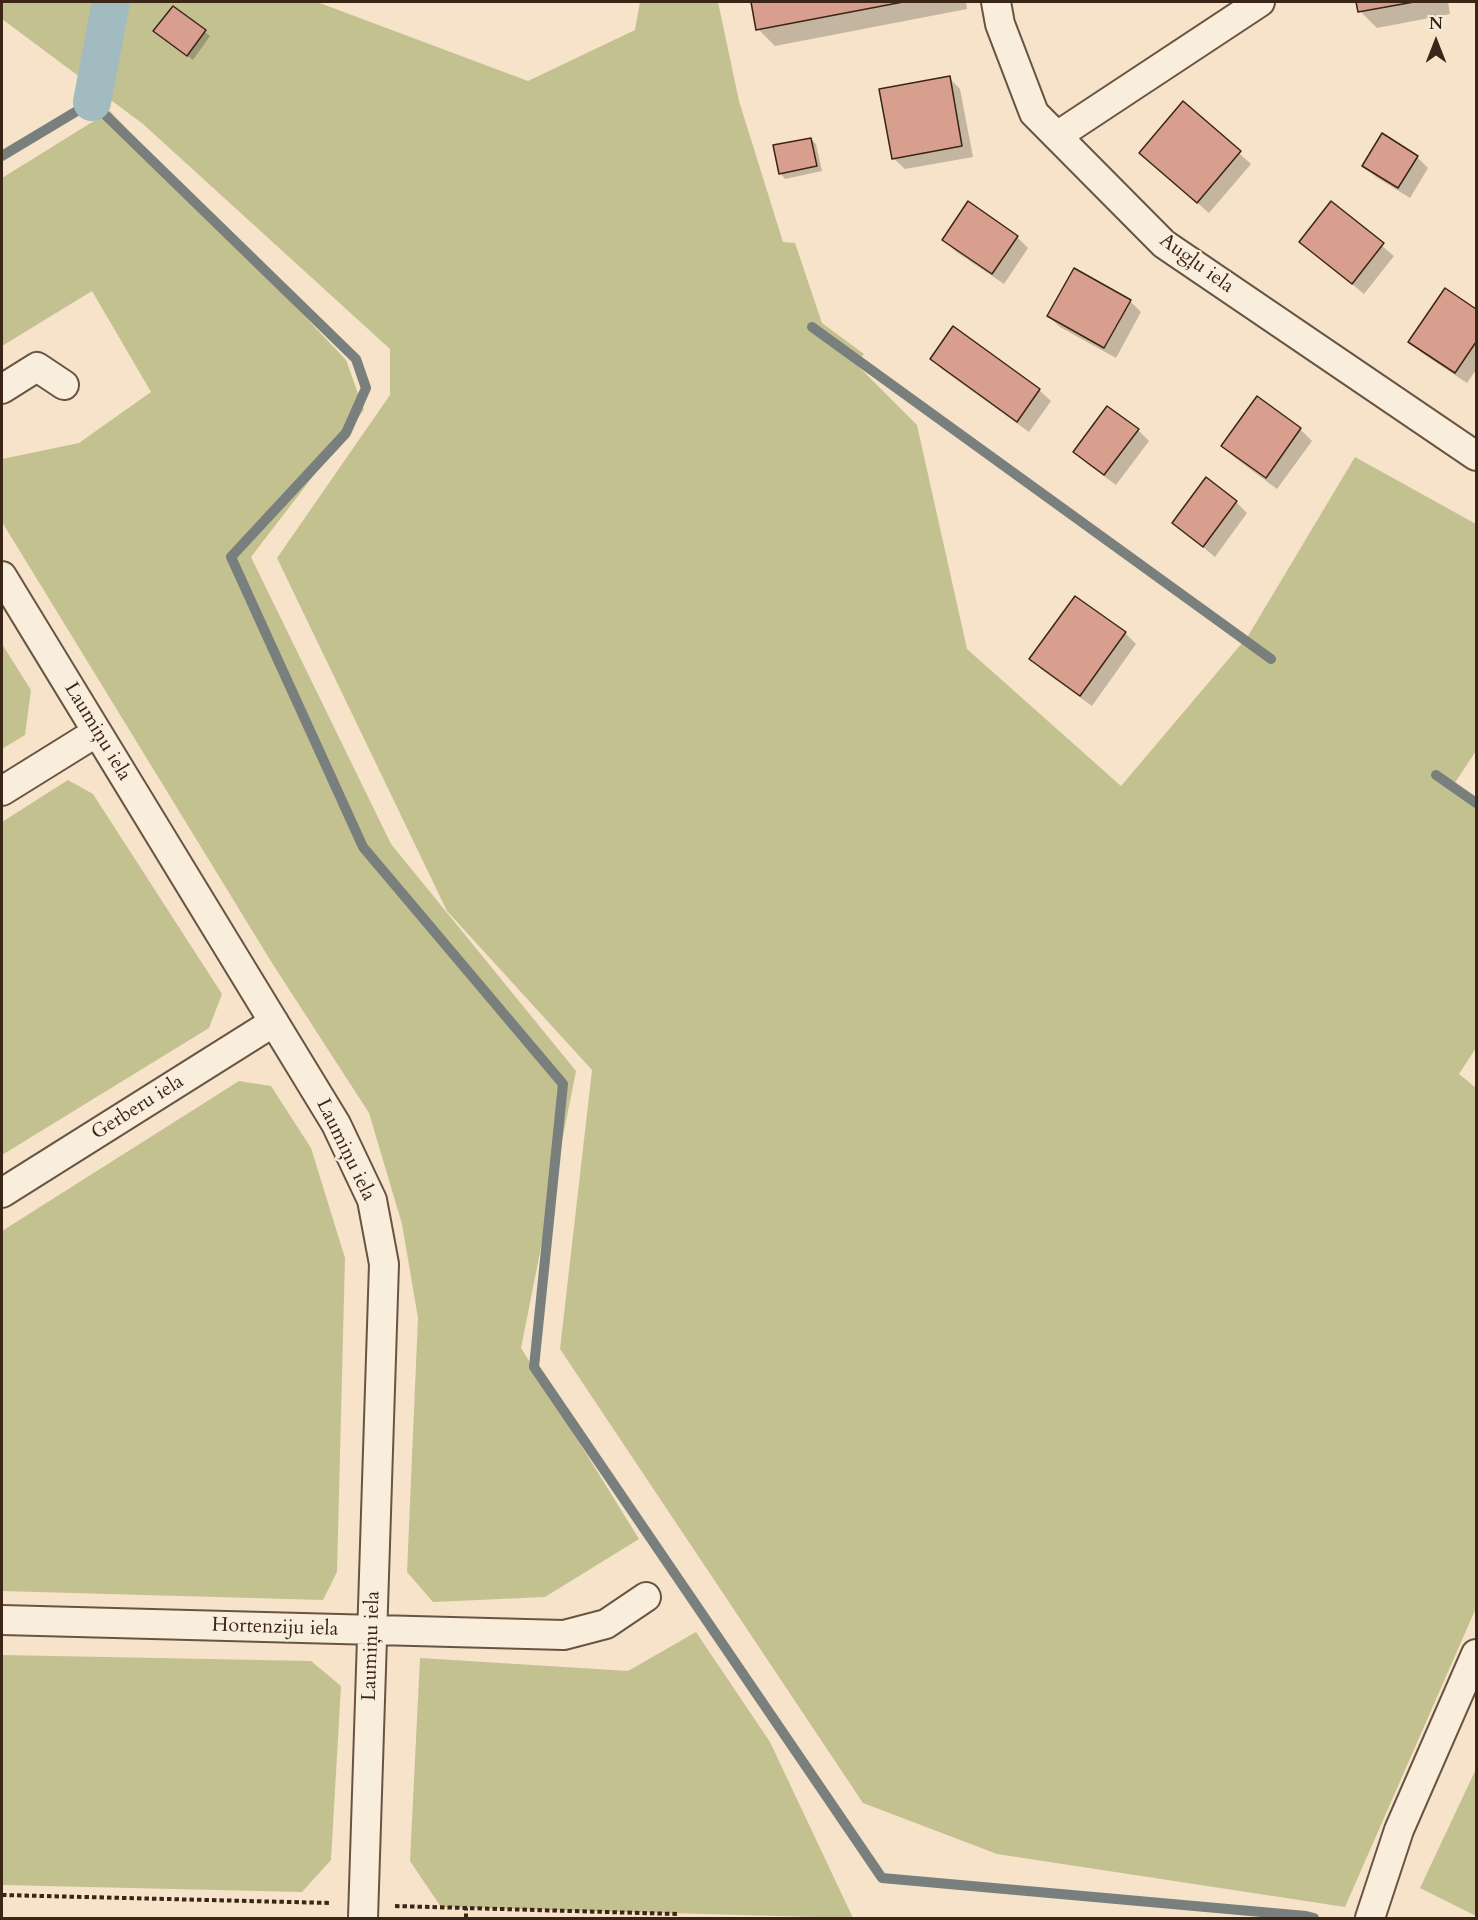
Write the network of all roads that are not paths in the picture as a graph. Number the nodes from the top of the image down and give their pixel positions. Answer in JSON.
{"nodes":[{"id":1,"x":996,"y":2,"type":"edge"},
{"id":2,"x":1260,"y":2,"type":"edge"},
{"id":3,"x":1057,"y":136,"type":"junction"},
{"id":4,"x":64,"y":385,"type":"dead end"},
{"id":5,"x":2,"y":388,"type":"edge"},
{"id":6,"x":1476,"y":456,"type":"edge"},
{"id":7,"x":2,"y":576,"type":"edge"},
{"id":8,"x":97,"y":732,"type":"junction"},
{"id":9,"x":2,"y":791,"type":"edge"},
{"id":10,"x":274,"y":1022,"type":"junction"},
{"id":11,"x":2,"y":1193,"type":"edge"},
{"id":12,"x":646,"y":1597,"type":"dead end"},
{"id":13,"x":2,"y":1620,"type":"edge"},
{"id":14,"x":372,"y":1631,"type":"junction"},
{"id":15,"x":1476,"y":1654,"type":"edge"},
{"id":16,"x":363,"y":1918,"type":"edge"},
{"id":17,"x":1370,"y":1918,"type":"edge"}],
"edges":[{"from":1,"to":3,"type":"street","name":"Augļu iela"},
{"from":2,"to":3,"type":"street"},
{"from":3,"to":6,"type":"street","name":"Augļu iela"},
{"from":4,"to":5,"type":"street"},
{"from":7,"to":8,"type":"street","name":"Laumiņu iela"},
{"from":8,"to":9,"type":"street"},
{"from":8,"to":10,"type":"street","name":"Laumiņu iela"},
{"from":10,"to":11,"type":"street","name":"Gerberu iela"},
{"from":10,"to":14,"type":"street","name":"Laumiņu iela"},
{"from":12,"to":14,"type":"street","name":"Hortenziju iela"},
{"from":13,"to":14,"type":"street","name":"Hortenziju iela"},
{"from":14,"to":16,"type":"street","name":"Laumiņu iela"},
{"from":15,"to":17,"type":"street"}]}
